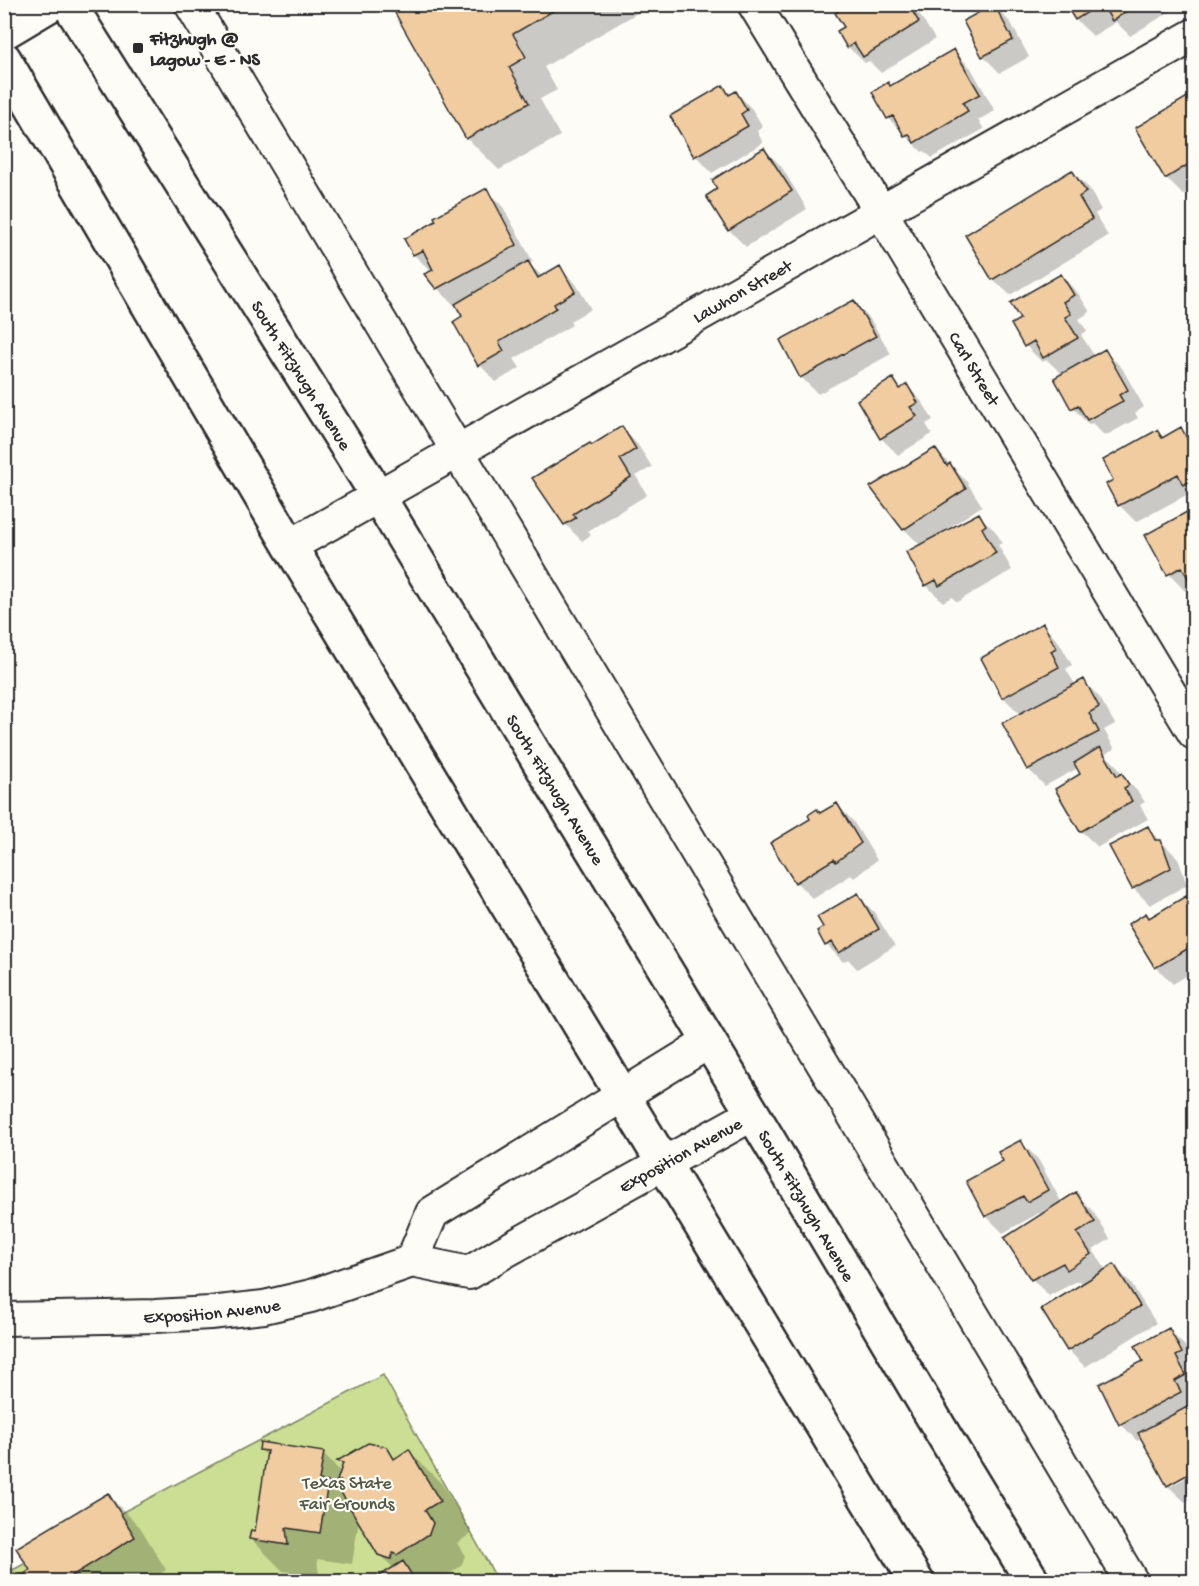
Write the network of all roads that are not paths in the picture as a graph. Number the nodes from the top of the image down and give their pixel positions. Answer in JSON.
{"nodes":[{"id":1,"x":51,"y":4,"type":"edge"},
{"id":2,"x":69,"y":4,"type":"edge"},
{"id":3,"x":191,"y":4,"type":"edge"},
{"id":4,"x":754,"y":4,"type":"edge"},
{"id":5,"x":4,"y":33,"type":"edge"},
{"id":6,"x":1194,"y":35,"type":"edge"},
{"id":7,"x":4,"y":59,"type":"edge"},
{"id":8,"x":881,"y":212,"type":"junction"},
{"id":9,"x":457,"y":452,"type":"junction"},
{"id":10,"x":378,"y":496,"type":"junction"},
{"id":11,"x":290,"y":546,"type":"junction"},
{"id":12,"x":1194,"y":733,"type":"edge"},
{"id":13,"x":709,"y":1042,"type":"junction"},
{"id":14,"x":622,"y":1096,"type":"junction"},
{"id":15,"x":753,"y":1114,"type":"junction"},
{"id":16,"x":665,"y":1164,"type":"junction"},
{"id":17,"x":412,"y":1261,"type":"junction"},
{"id":18,"x":4,"y":1319,"type":"edge"},
{"id":19,"x":917,"y":1581,"type":"edge"},
{"id":20,"x":1034,"y":1581,"type":"edge"},
{"id":21,"x":1132,"y":1581,"type":"edge"}],
"edges":[{"from":1,"to":5,"type":"main road"},
{"from":2,"to":10,"type":"main road","name":"South Fitzhugh Avenue"},
{"from":3,"to":9,"type":"street"},
{"from":4,"to":8,"type":"street","name":"Carl Street"},
{"from":6,"to":8,"type":"street","name":"Lawhon Street"},
{"from":7,"to":11,"type":"main road"},
{"from":8,"to":9,"type":"street","name":"Lawhon Street"},
{"from":8,"to":12,"type":"street","name":"Carl Street"},
{"from":9,"to":10,"type":"street","name":"Lawhon Street"},
{"from":9,"to":21,"type":"street"},
{"from":10,"to":11,"type":"street","name":"Lawhon Street"},
{"from":10,"to":13,"type":"main road","name":"South Fitzhugh Avenue"},
{"from":11,"to":14,"type":"main road"},
{"from":13,"to":14,"type":"street"},
{"from":13,"to":15,"type":"main road","name":"South Fitzhugh Avenue"},
{"from":14,"to":16,"type":"main road"},
{"from":14,"to":17,"type":"street"},
{"from":15,"to":16,"type":"street","name":"Exposition Avenue"},
{"from":15,"to":20,"type":"main road","name":"South Fitzhugh Avenue"},
{"from":16,"to":17,"type":"street","name":"Exposition Avenue"},
{"from":16,"to":19,"type":"main road"},
{"from":17,"to":18,"type":"street","name":"Exposition Avenue"}]}
